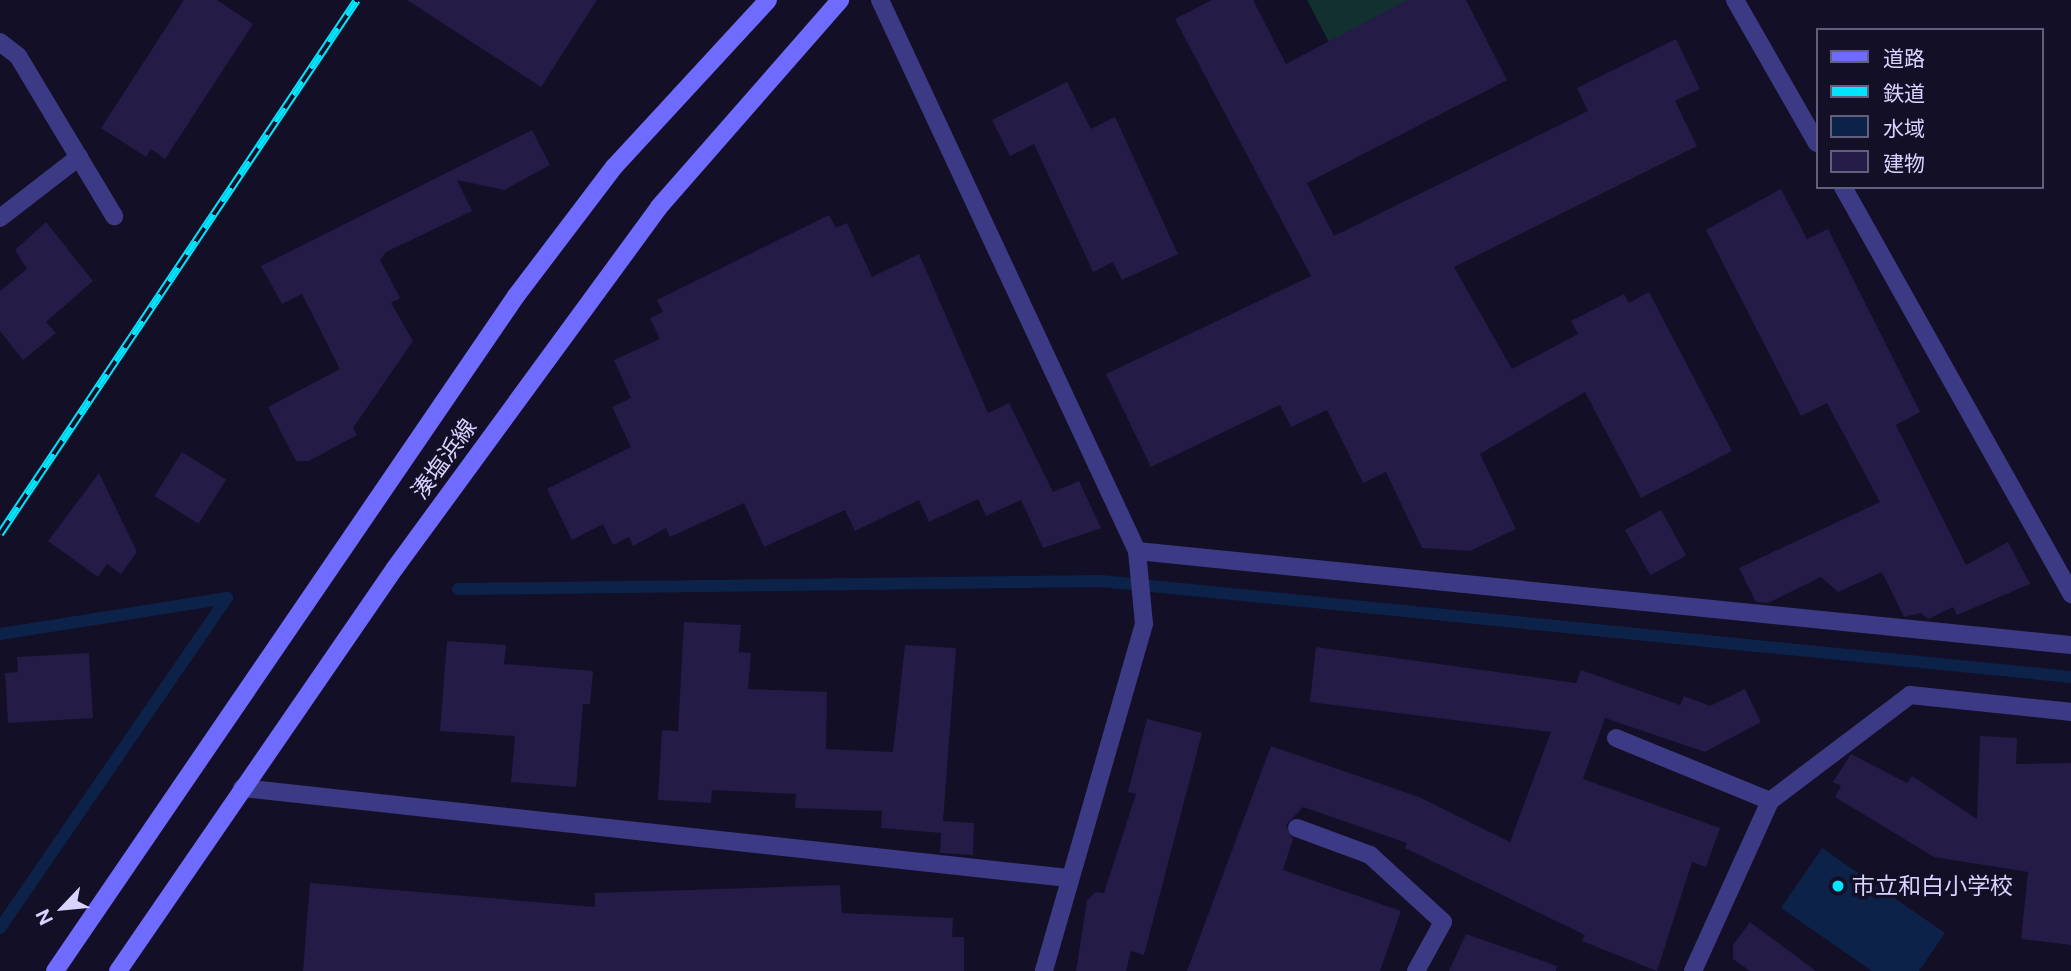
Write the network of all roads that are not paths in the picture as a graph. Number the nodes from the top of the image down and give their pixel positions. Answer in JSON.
{"nodes":[{"id":1,"x":768,"y":0,"type":"edge"},
{"id":2,"x":840,"y":0,"type":"edge"},
{"id":3,"x":880,"y":0,"type":"edge"},
{"id":4,"x":1735,"y":0,"type":"edge"},
{"id":5,"x":0,"y":42,"type":"edge"},
{"id":6,"x":1815,"y":140,"type":"edge"},
{"id":7,"x":79,"y":157,"type":"junction"},
{"id":8,"x":1844,"y":189,"type":"edge"},
{"id":9,"x":114,"y":216,"type":"dead end"},
{"id":10,"x":0,"y":218,"type":"edge"},
{"id":11,"x":1137,"y":551,"type":"junction"},
{"id":12,"x":2071,"y":594,"type":"edge"},
{"id":13,"x":2071,"y":645,"type":"edge"},
{"id":14,"x":2071,"y":712,"type":"edge"},
{"id":15,"x":1616,"y":738,"type":"dead end"},
{"id":16,"x":242,"y":788,"type":"junction"},
{"id":17,"x":1770,"y":801,"type":"junction"},
{"id":18,"x":1297,"y":828,"type":"dead end"},
{"id":19,"x":1068,"y":878,"type":"junction"},
{"id":20,"x":55,"y":971,"type":"edge"},
{"id":21,"x":118,"y":971,"type":"edge"},
{"id":22,"x":1044,"y":971,"type":"edge"},
{"id":23,"x":1416,"y":971,"type":"edge"},
{"id":24,"x":1693,"y":971,"type":"edge"}],
"edges":[{"from":1,"to":20,"type":"main road","name":"湊塩浜線"},
{"from":2,"to":16,"type":"main road","name":"湊塩浜線"},
{"from":3,"to":11,"type":"street"},
{"from":4,"to":6,"type":"street"},
{"from":5,"to":7,"type":"street"},
{"from":7,"to":9,"type":"street"},
{"from":7,"to":10,"type":"street"},
{"from":8,"to":12,"type":"street"},
{"from":11,"to":13,"type":"street"},
{"from":11,"to":19,"type":"street"},
{"from":14,"to":17,"type":"street"},
{"from":15,"to":17,"type":"street"},
{"from":16,"to":19,"type":"street"},
{"from":16,"to":21,"type":"main road","name":"湊塩浜線"},
{"from":17,"to":24,"type":"street"},
{"from":18,"to":23,"type":"street"},
{"from":19,"to":22,"type":"street"}]}
